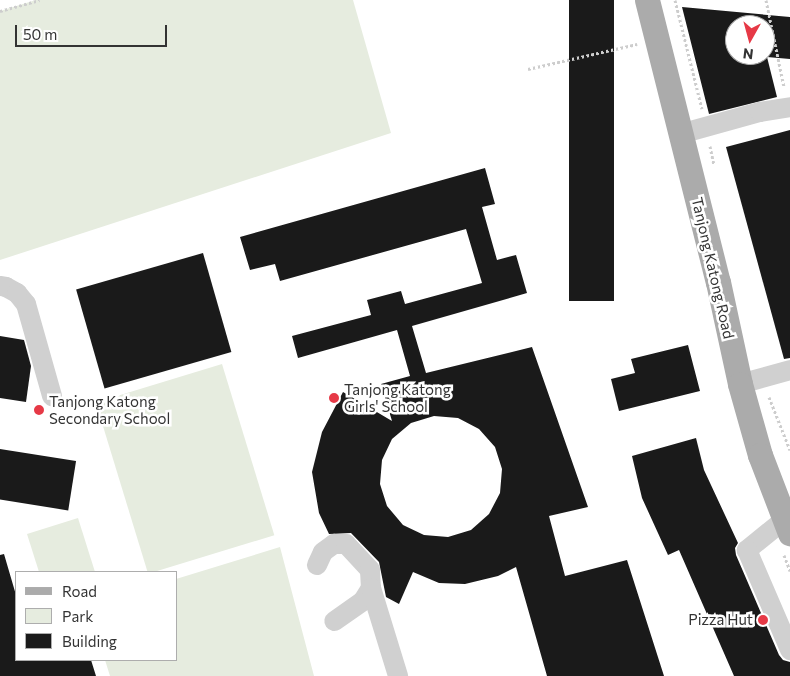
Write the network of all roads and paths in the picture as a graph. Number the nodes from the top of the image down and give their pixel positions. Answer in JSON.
{"nodes":[{"id":1,"x":40,"y":0,"type":"edge"},
{"id":2,"x":647,"y":0,"type":"edge"},
{"id":3,"x":674,"y":0,"type":"edge"},
{"id":4,"x":766,"y":0,"type":"edge"},
{"id":5,"x":0,"y":11,"type":"edge"},
{"id":6,"x":656,"y":40,"type":"junction"},
{"id":7,"x":528,"y":69,"type":"dead end"},
{"id":8,"x":788,"y":107,"type":"edge"},
{"id":9,"x":706,"y":127,"type":"junction"},
{"id":10,"x":680,"y":134,"type":"junction"},
{"id":11,"x":0,"y":286,"type":"edge"},
{"id":12,"x":790,"y":370,"type":"edge"},
{"id":13,"x":740,"y":384,"type":"junction"},
{"id":14,"x":52,"y":396,"type":"dead end"},
{"id":15,"x":787,"y":526,"type":"edge"},
{"id":16,"x":317,"y":565,"type":"dead end"},
{"id":17,"x":371,"y":588,"type":"junction"},
{"id":18,"x":334,"y":621,"type":"dead end"},
{"id":19,"x":790,"y":650,"type":"edge"},
{"id":20,"x":398,"y":676,"type":"edge"}],
"edges":[{"from":1,"to":5,"type":"path"},
{"from":2,"to":6,"type":"main road","name":"Tanjong Katong Road"},
{"from":3,"to":9,"type":"path"},
{"from":4,"to":8,"type":"path"},
{"from":6,"to":7,"type":"path"},
{"from":6,"to":10,"type":"main road","name":"Tanjong Katong Road"},
{"from":8,"to":9,"type":"street"},
{"from":9,"to":10,"type":"street"},
{"from":10,"to":13,"type":"main road","name":"Tanjong Katong Road"},
{"from":11,"to":14,"type":"street"},
{"from":12,"to":13,"type":"street"},
{"from":13,"to":15,"type":"main road","name":"Tanjong Katong Road"},
{"from":15,"to":19,"type":"street"},
{"from":16,"to":17,"type":"street"},
{"from":17,"to":18,"type":"street"},
{"from":17,"to":20,"type":"street"}]}
